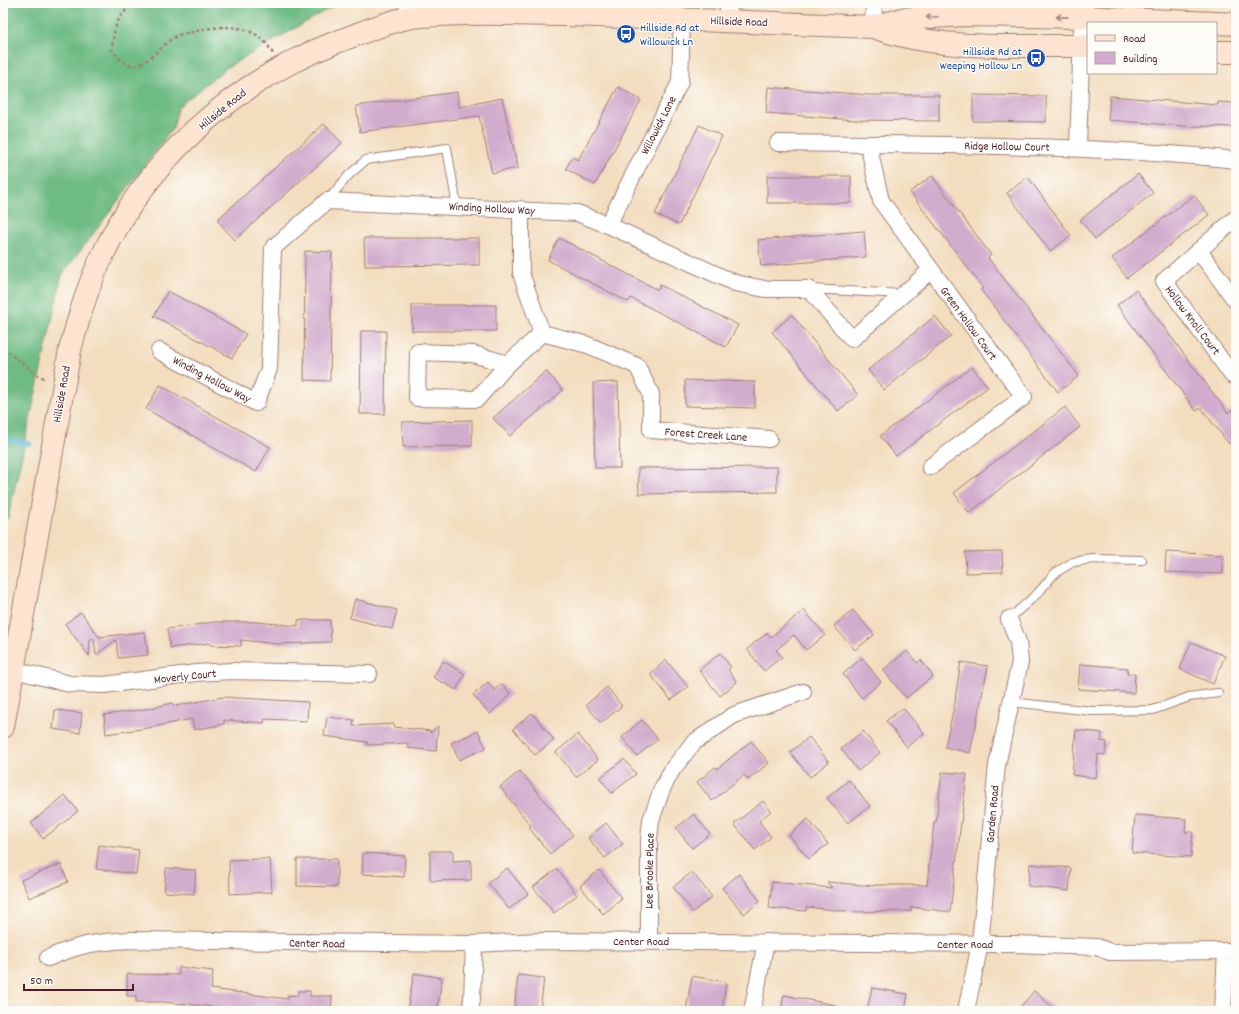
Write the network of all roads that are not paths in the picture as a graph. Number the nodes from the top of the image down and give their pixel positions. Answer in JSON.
{"nodes":[{"id":1,"x":874,"y":3,"type":"edge"},
{"id":2,"x":409,"y":10,"type":"edge"},
{"id":3,"x":1083,"y":10,"type":"edge"},
{"id":4,"x":729,"y":12,"type":"edge"},
{"id":5,"x":682,"y":19,"type":"junction"},
{"id":6,"x":1203,"y":22,"type":"edge"},
{"id":7,"x":1217,"y":23,"type":"edge"},
{"id":8,"x":1236,"y":24,"type":"edge"},
{"id":9,"x":874,"y":27,"type":"junction"},
{"id":10,"x":1085,"y":46,"type":"edge"},
{"id":11,"x":1217,"y":52,"type":"edge"},
{"id":12,"x":1236,"y":52,"type":"edge"},
{"id":13,"x":778,"y":143,"type":"dead end"},
{"id":14,"x":868,"y":144,"type":"junction"},
{"id":15,"x":1078,"y":147,"type":"junction"},
{"id":16,"x":1236,"y":160,"type":"edge"},
{"id":17,"x":327,"y":201,"type":"junction"},
{"id":18,"x":457,"y":207,"type":"junction"},
{"id":19,"x":521,"y":209,"type":"junction"},
{"id":20,"x":1236,"y":218,"type":"edge"},
{"id":21,"x":608,"y":225,"type":"junction"},
{"id":22,"x":1199,"y":251,"type":"junction"},
{"id":23,"x":931,"y":270,"type":"junction"},
{"id":24,"x":810,"y":289,"type":"junction"},
{"id":25,"x":904,"y":294,"type":"junction"},
{"id":26,"x":1236,"y":301,"type":"edge"},
{"id":27,"x":542,"y":333,"type":"junction"},
{"id":28,"x":159,"y":351,"type":"dead end"},
{"id":29,"x":508,"y":364,"type":"junction"},
{"id":30,"x":1236,"y":372,"type":"edge"},
{"id":31,"x":769,"y":439,"type":"dead end"},
{"id":32,"x":930,"y":467,"type":"dead end"},
{"id":33,"x":1142,"y":560,"type":"dead end"},
{"id":34,"x":1009,"y":619,"type":"joint"},
{"id":35,"x":8,"y":669,"type":"edge"},
{"id":36,"x":369,"y":674,"type":"dead end"},
{"id":37,"x":803,"y":692,"type":"dead end"},
{"id":38,"x":1218,"y":693,"type":"dead end"},
{"id":39,"x":1011,"y":702,"type":"junction"},
{"id":40,"x":3,"y":727,"type":"edge"},
{"id":41,"x":649,"y":941,"type":"junction"},
{"id":42,"x":766,"y":942,"type":"junction"},
{"id":43,"x":474,"y":944,"type":"junction"},
{"id":44,"x":980,"y":944,"type":"junction"},
{"id":45,"x":1231,"y":952,"type":"edge"},
{"id":46,"x":48,"y":958,"type":"dead end"},
{"id":47,"x":470,"y":1011,"type":"edge"},
{"id":48,"x":752,"y":1011,"type":"edge"},
{"id":49,"x":966,"y":1011,"type":"edge"},
{"id":50,"x":1223,"y":1011,"type":"edge"}],
"edges":[{"from":1,"to":9,"type":"street"},
{"from":2,"to":5,"type":"street","name":"Hillside Road"},
{"from":2,"to":35,"type":"street","name":"Hillside Road"},
{"from":3,"to":6,"type":"street","name":"Hillside Road"},
{"from":3,"to":9,"type":"street","name":"Hillside Road","one_way":true},
{"from":3,"to":10,"type":"street"},
{"from":4,"to":5,"type":"street","name":"Hillside Road"},
{"from":4,"to":9,"type":"street","name":"Hillside Road"},
{"from":5,"to":21,"type":"street","name":"Willowick Lane"},
{"from":7,"to":8,"type":"street"},
{"from":9,"to":10,"type":"street","name":"Hillside Road"},
{"from":10,"to":15,"type":"street"},
{"from":11,"to":12,"type":"street"},
{"from":13,"to":14,"type":"street","name":"Ridge Hollow Court"},
{"from":14,"to":15,"type":"street","name":"Ridge Hollow Court"},
{"from":14,"to":23,"type":"street","name":"Green Hollow Court"},
{"from":15,"to":16,"type":"street","name":"Ridge Hollow Court"},
{"from":17,"to":18,"type":"street","name":"Winding Hollow Way"},
{"from":17,"to":18,"type":"lane"},
{"from":17,"to":28,"type":"street","name":"Winding Hollow Way"},
{"from":18,"to":19,"type":"street","name":"Winding Hollow Way"},
{"from":19,"to":21,"type":"street","name":"Winding Hollow Way"},
{"from":19,"to":27,"type":"street"},
{"from":20,"to":22,"type":"street","name":"Hollow Knoll Court"},
{"from":21,"to":24,"type":"street","name":"Winding Hollow Way"},
{"from":22,"to":26,"type":"street"},
{"from":22,"to":30,"type":"street","name":"Hollow Knoll Court"},
{"from":23,"to":25,"type":"street"},
{"from":23,"to":32,"type":"street","name":"Green Hollow Court"},
{"from":24,"to":25,"type":"lane"},
{"from":24,"to":25,"type":"street"},
{"from":27,"to":29,"type":"street"},
{"from":27,"to":31,"type":"street","name":"Forest Creek Lane"},
{"from":29,"to":29,"type":"street"},
{"from":33,"to":34,"type":"lane"},
{"from":34,"to":39,"type":"street","name":"Garden Road"},
{"from":35,"to":36,"type":"street","name":"Moverly Court"},
{"from":35,"to":40,"type":"street","name":"Hillside Road"},
{"from":37,"to":41,"type":"street","name":"Lee Brooke Place"},
{"from":38,"to":39,"type":"lane"},
{"from":39,"to":44,"type":"street","name":"Garden Road"},
{"from":41,"to":42,"type":"street","name":"Center Road"},
{"from":41,"to":43,"type":"street","name":"Center Road"},
{"from":42,"to":44,"type":"street","name":"Center Road"},
{"from":42,"to":48,"type":"street"},
{"from":43,"to":46,"type":"street","name":"Center Road"},
{"from":43,"to":47,"type":"street"},
{"from":44,"to":45,"type":"street","name":"Center Road"},
{"from":44,"to":49,"type":"street","name":"Garden Road"},
{"from":45,"to":50,"type":"street"}]}
